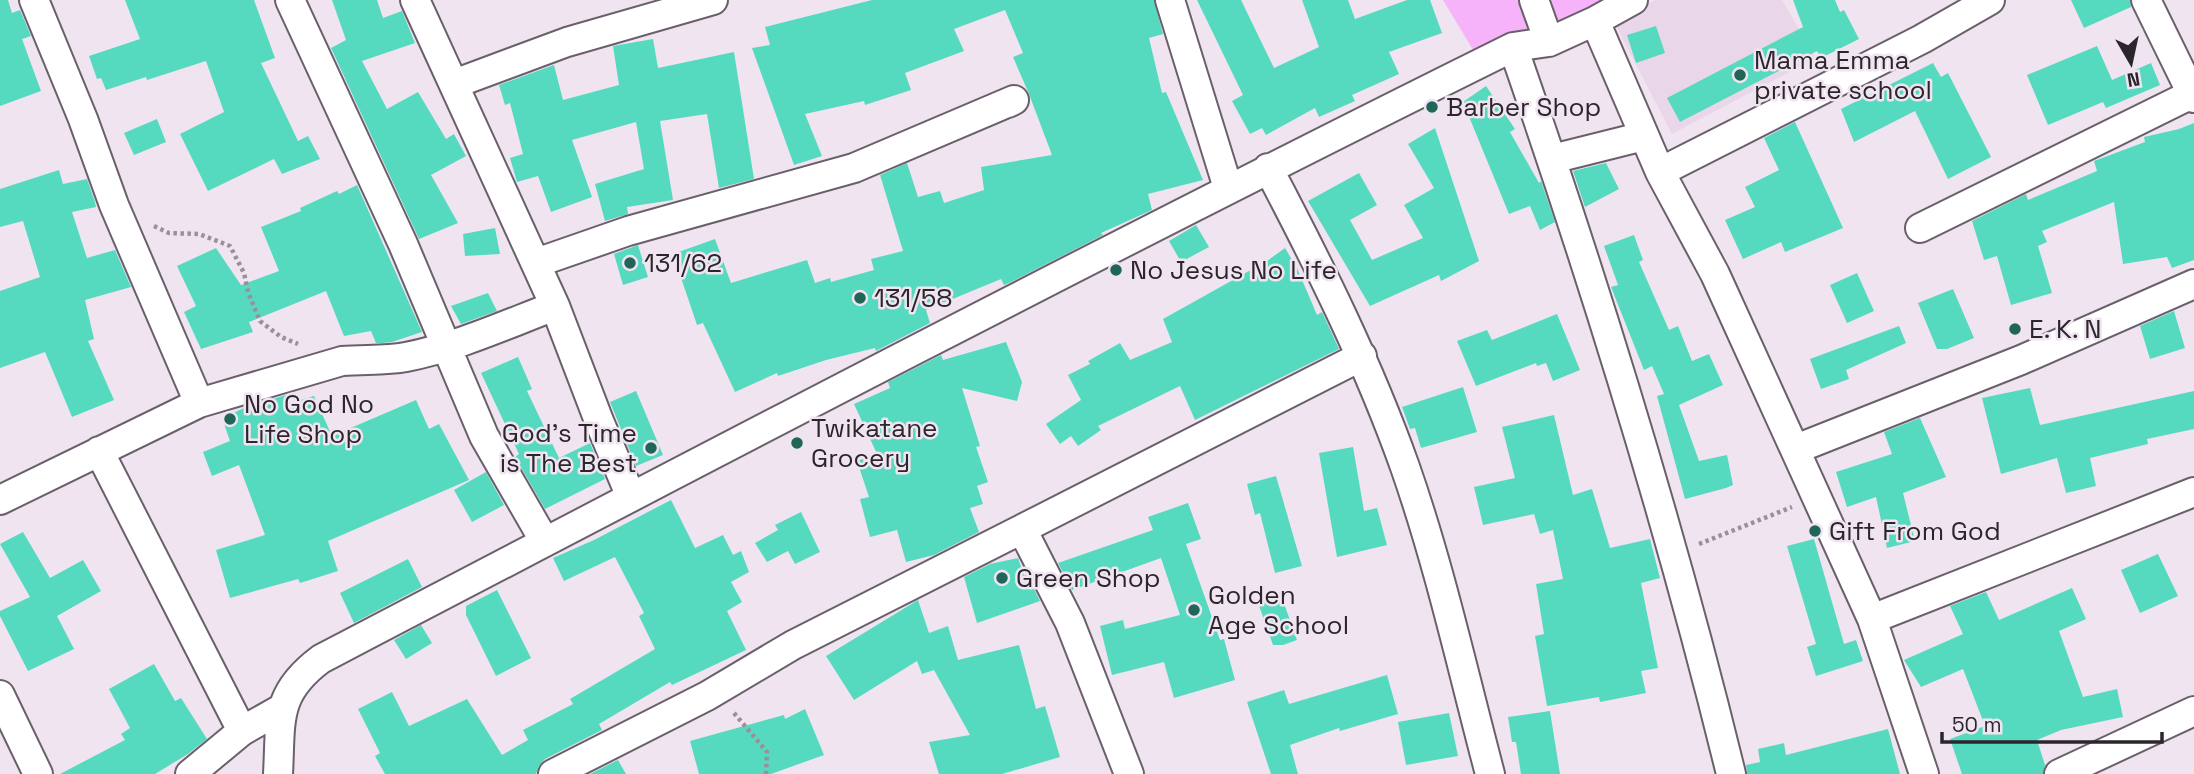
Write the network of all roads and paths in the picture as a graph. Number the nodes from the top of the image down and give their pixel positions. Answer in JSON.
{"nodes":[{"id":1,"x":34,"y":0,"type":"edge"},
{"id":2,"x":290,"y":0,"type":"edge"},
{"id":3,"x":415,"y":0,"type":"edge"},
{"id":4,"x":713,"y":0,"type":"edge"},
{"id":5,"x":1170,"y":0,"type":"edge"},
{"id":6,"x":1534,"y":0,"type":"edge"},
{"id":7,"x":1633,"y":0,"type":"edge"},
{"id":8,"x":1990,"y":0,"type":"edge"},
{"id":9,"x":2146,"y":0,"type":"edge"},
{"id":10,"x":1595,"y":21,"type":"junction"},
{"id":11,"x":1549,"y":42,"type":"junction"},
{"id":12,"x":1513,"y":47,"type":"junction"},
{"id":13,"x":454,"y":84,"type":"junction"},
{"id":14,"x":2193,"y":95,"type":"edge"},
{"id":15,"x":1008,"y":103,"type":"dead end"},
{"id":16,"x":1644,"y":136,"type":"junction"},
{"id":17,"x":1552,"y":159,"type":"junction"},
{"id":18,"x":1268,"y":168,"type":"junction"},
{"id":19,"x":1660,"y":172,"type":"junction"},
{"id":20,"x":1228,"y":188,"type":"junction"},
{"id":21,"x":114,"y":205,"type":"junction"},
{"id":22,"x":1920,"y":228,"type":"dead end"},
{"id":23,"x":536,"y":263,"type":"junction"},
{"id":24,"x":2194,"y":284,"type":"edge"},
{"id":25,"x":555,"y":306,"type":"junction"},
{"id":26,"x":446,"y":346,"type":"junction"},
{"id":27,"x":308,"y":348,"type":"dead end"},
{"id":28,"x":1362,"y":356,"type":"junction"},
{"id":29,"x":199,"y":403,"type":"junction"},
{"id":30,"x":1796,"y":449,"type":"junction"},
{"id":31,"x":99,"y":451,"type":"junction"},
{"id":32,"x":2194,"y":492,"type":"edge"},
{"id":33,"x":631,"y":497,"type":"junction"},
{"id":34,"x":1815,"y":498,"type":"junction"},
{"id":35,"x":0,"y":500,"type":"edge"},
{"id":36,"x":1022,"y":529,"type":"junction"},
{"id":37,"x":545,"y":542,"type":"junction"},
{"id":38,"x":1672,"y":555,"type":"junction"},
{"id":39,"x":1872,"y":619,"type":"junction"},
{"id":40,"x":0,"y":695,"type":"edge"},
{"id":41,"x":707,"y":696,"type":"junction"},
{"id":42,"x":281,"y":709,"type":"junction"},
{"id":43,"x":2194,"y":711,"type":"edge"},
{"id":44,"x":242,"y":731,"type":"junction"},
{"id":45,"x":38,"y":774,"type":"edge"},
{"id":46,"x":190,"y":774,"type":"edge"},
{"id":47,"x":278,"y":774,"type":"edge"},
{"id":48,"x":552,"y":774,"type":"edge"},
{"id":49,"x":766,"y":774,"type":"edge"},
{"id":50,"x":1129,"y":774,"type":"edge"},
{"id":51,"x":1490,"y":774,"type":"edge"},
{"id":52,"x":1731,"y":774,"type":"edge"},
{"id":53,"x":1924,"y":774,"type":"edge"},
{"id":54,"x":2059,"y":774,"type":"edge"}],
"edges":[{"from":1,"to":21,"type":"street"},
{"from":2,"to":26,"type":"street"},
{"from":3,"to":13,"type":"street"},
{"from":4,"to":13,"type":"street"},
{"from":5,"to":20,"type":"street"},
{"from":6,"to":11,"type":"street"},
{"from":7,"to":10,"type":"street"},
{"from":8,"to":19,"type":"street"},
{"from":9,"to":14,"type":"street"},
{"from":10,"to":11,"type":"street"},
{"from":10,"to":16,"type":"street"},
{"from":11,"to":12,"type":"street"},
{"from":12,"to":17,"type":"street"},
{"from":12,"to":18,"type":"street"},
{"from":13,"to":23,"type":"street"},
{"from":14,"to":22,"type":"street"},
{"from":15,"to":23,"type":"street"},
{"from":16,"to":17,"type":"street"},
{"from":16,"to":19,"type":"street"},
{"from":17,"to":38,"type":"street"},
{"from":18,"to":20,"type":"street"},
{"from":18,"to":28,"type":"street"},
{"from":19,"to":30,"type":"street"},
{"from":20,"to":33,"type":"street"},
{"from":21,"to":27,"type":"path"},
{"from":21,"to":29,"type":"street"},
{"from":23,"to":25,"type":"street"},
{"from":24,"to":30,"type":"street"},
{"from":25,"to":26,"type":"street"},
{"from":25,"to":33,"type":"street"},
{"from":26,"to":29,"type":"street"},
{"from":26,"to":37,"type":"street"},
{"from":28,"to":36,"type":"street"},
{"from":28,"to":51,"type":"street"},
{"from":29,"to":31,"type":"street"},
{"from":30,"to":34,"type":"street"},
{"from":31,"to":35,"type":"street"},
{"from":31,"to":44,"type":"street"},
{"from":32,"to":39,"type":"street"},
{"from":33,"to":37,"type":"street"},
{"from":34,"to":38,"type":"path"},
{"from":34,"to":39,"type":"street"},
{"from":36,"to":41,"type":"street"},
{"from":36,"to":50,"type":"street"},
{"from":37,"to":42,"type":"street"},
{"from":38,"to":52,"type":"street"},
{"from":39,"to":53,"type":"street"},
{"from":40,"to":45,"type":"street"},
{"from":41,"to":48,"type":"street"},
{"from":41,"to":49,"type":"path"},
{"from":42,"to":44,"type":"street"},
{"from":42,"to":47,"type":"street"},
{"from":43,"to":54,"type":"street"},
{"from":44,"to":46,"type":"street"}]}
